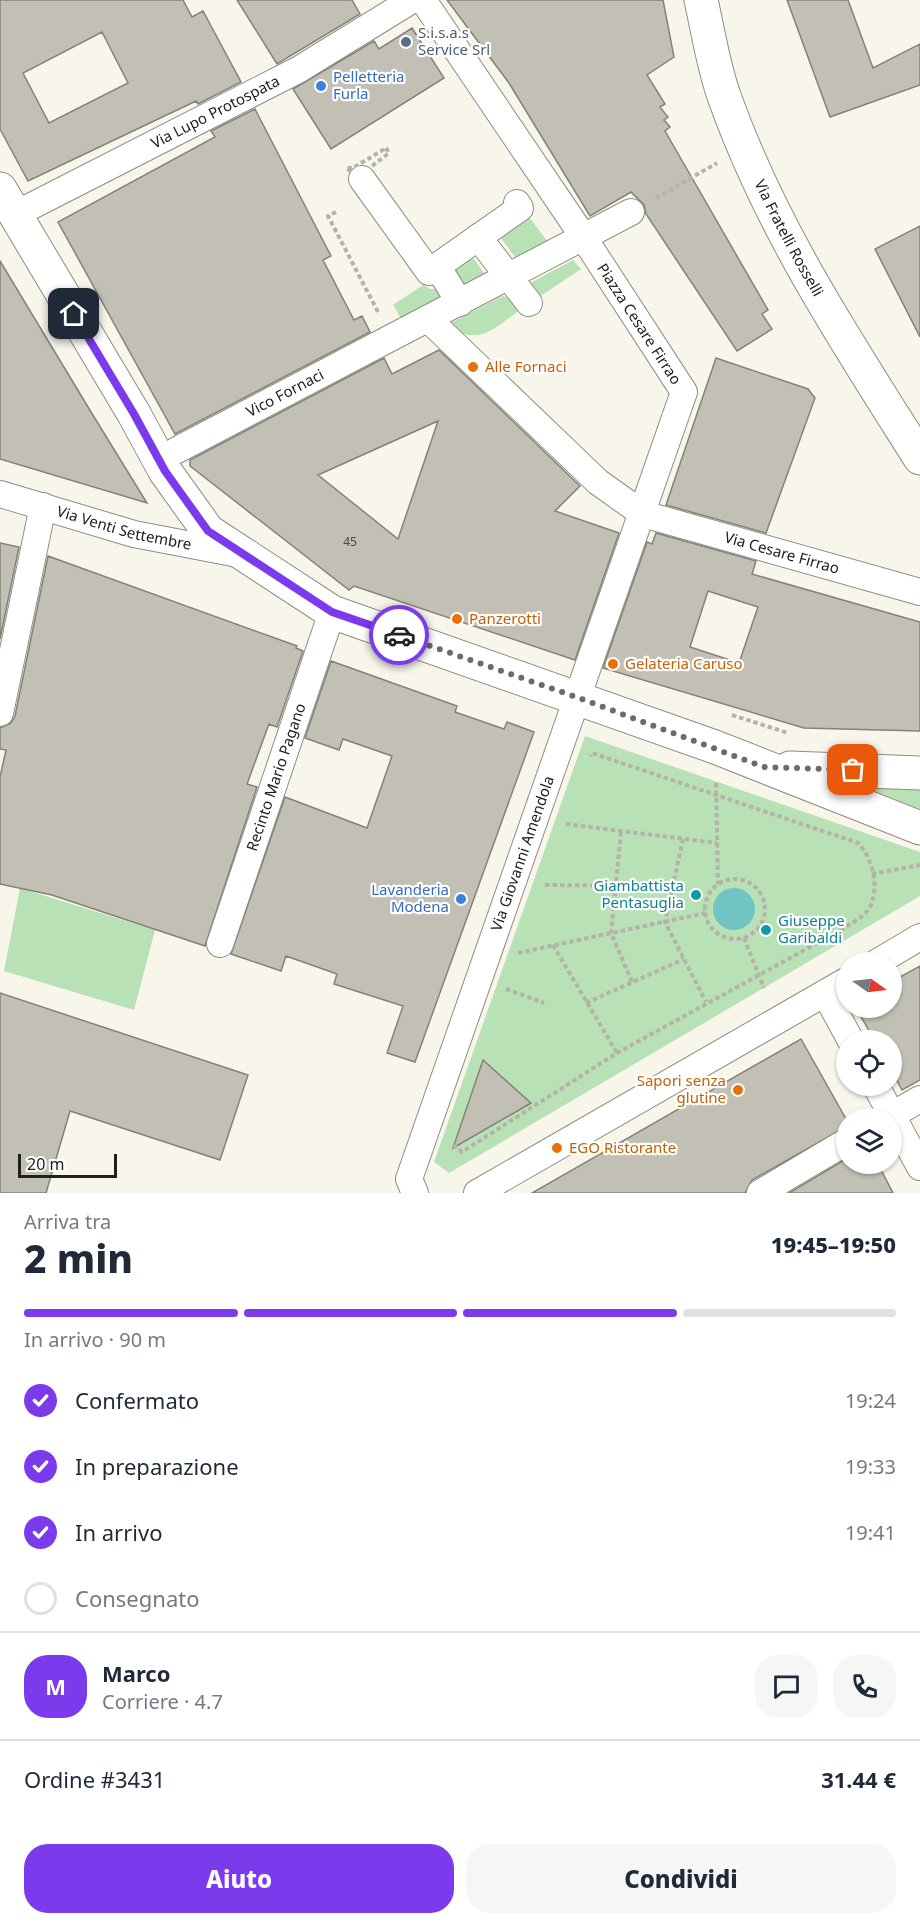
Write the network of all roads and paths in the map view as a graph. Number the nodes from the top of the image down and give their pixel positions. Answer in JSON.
{"nodes":[{"id":1,"x":423,"y":0,"type":"edge"},
{"id":2,"x":701,"y":0,"type":"edge"},
{"id":3,"x":396,"y":4,"type":"edge"},
{"id":4,"x":744,"y":148,"type":"junction"},
{"id":5,"x":362,"y":179,"type":"dead end"},
{"id":6,"x":7,"y":202,"type":"edge"},
{"id":7,"x":517,"y":203,"type":"dead end"},
{"id":8,"x":336,"y":212,"type":"dead end"},
{"id":9,"x":631,"y":212,"type":"joint"},
{"id":10,"x":478,"y":237,"type":"junction"},
{"id":11,"x":584,"y":238,"type":"junction"},
{"id":12,"x":437,"y":266,"type":"junction"},
{"id":13,"x":509,"y":277,"type":"junction"},
{"id":14,"x":460,"y":303,"type":"junction"},
{"id":15,"x":529,"y":303,"type":"dead end"},
{"id":16,"x":428,"y":319,"type":"junction"},
{"id":17,"x":392,"y":338,"type":"junction"},
{"id":18,"x":177,"y":450,"type":"dead end"},
{"id":19,"x":920,"y":458,"type":"edge"},
{"id":20,"x":0,"y":494,"type":"edge"},
{"id":21,"x":43,"y":506,"type":"junction"},
{"id":22,"x":643,"y":514,"type":"junction"},
{"id":23,"x":250,"y":556,"type":"junction"},
{"id":24,"x":920,"y":592,"type":"edge"},
{"id":25,"x":332,"y":612,"type":"junction"},
{"id":26,"x":579,"y":698,"type":"junction"},
{"id":27,"x":0,"y":712,"type":"edge"},
{"id":28,"x":722,"y":712,"type":"dead end"},
{"id":29,"x":799,"y":737,"type":"dead end"},
{"id":30,"x":715,"y":747,"type":"junction"},
{"id":31,"x":588,"y":763,"type":"dead end"},
{"id":32,"x":764,"y":767,"type":"junction"},
{"id":33,"x":920,"y":773,"type":"edge"},
{"id":34,"x":716,"y":794,"type":"junction"},
{"id":35,"x":570,"y":814,"type":"dead end"},
{"id":36,"x":566,"y":824,"type":"junction"},
{"id":37,"x":920,"y":828,"type":"edge"},
{"id":38,"x":621,"y":831,"type":"junction"},
{"id":39,"x":563,"y":834,"type":"dead end"},
{"id":40,"x":683,"y":839,"type":"junction"},
{"id":41,"x":717,"y":843,"type":"junction"},
{"id":42,"x":920,"y":866,"type":"edge"},
{"id":43,"x":548,"y":874,"type":"dead end"},
{"id":44,"x":872,"y":874,"type":"junction"},
{"id":45,"x":615,"y":884,"type":"junction"},
{"id":46,"x":718,"y":884,"type":"junction"},
{"id":47,"x":545,"y":885,"type":"junction"},
{"id":48,"x":674,"y":885,"type":"junction"},
{"id":49,"x":541,"y":894,"type":"dead end"},
{"id":50,"x":705,"y":913,"type":"junction"},
{"id":51,"x":665,"y":922,"type":"junction"},
{"id":52,"x":611,"y":933,"type":"junction"},
{"id":53,"x":920,"y":937,"type":"edge"},
{"id":54,"x":744,"y":938,"type":"junction"},
{"id":55,"x":523,"y":943,"type":"dead end"},
{"id":56,"x":220,"y":944,"type":"dead end"},
{"id":57,"x":553,"y":944,"type":"junction"},
{"id":58,"x":520,"y":952,"type":"junction"},
{"id":59,"x":895,"y":952,"type":"edge"},
{"id":60,"x":684,"y":959,"type":"junction"},
{"id":61,"x":485,"y":960,"type":"junction"},
{"id":62,"x":516,"y":961,"type":"dead end"},
{"id":63,"x":759,"y":974,"type":"junction"},
{"id":64,"x":509,"y":980,"type":"dead end"},
{"id":65,"x":632,"y":982,"type":"junction"},
{"id":66,"x":836,"y":987,"type":"edge"},
{"id":67,"x":764,"y":988,"type":"dead end"},
{"id":68,"x":506,"y":989,"type":"junction"},
{"id":69,"x":502,"y":1000,"type":"dead end"},
{"id":70,"x":706,"y":1002,"type":"junction"},
{"id":71,"x":544,"y":1003,"type":"dead end"},
{"id":72,"x":586,"y":1003,"type":"junction"},
{"id":73,"x":617,"y":1053,"type":"junction"},
{"id":74,"x":920,"y":1099,"type":"edge"},
{"id":75,"x":902,"y":1109,"type":"edge"},
{"id":76,"x":902,"y":1139,"type":"edge"},
{"id":77,"x":449,"y":1143,"type":"dead end"},
{"id":78,"x":836,"y":1148,"type":"edge"},
{"id":79,"x":920,"y":1167,"type":"edge"},
{"id":80,"x":415,"y":1193,"type":"edge"},
{"id":81,"x":477,"y":1193,"type":"edge"},
{"id":82,"x":760,"y":1193,"type":"edge"}],
"edges":[{"from":1,"to":11,"type":"street","name":"Piazza Cesare Firrao"},
{"from":2,"to":4,"type":"street","name":"Via Fratelli Rosselli"},
{"from":3,"to":6,"type":"street","name":"Via Lupo Protospata"},
{"from":4,"to":9,"type":"path"},
{"from":4,"to":19,"type":"street","name":"Via Fratelli Rosselli"},
{"from":5,"to":12,"type":"street"},
{"from":6,"to":23,"type":"street"},
{"from":7,"to":10,"type":"street"},
{"from":8,"to":17,"type":"path"},
{"from":9,"to":11,"type":"street"},
{"from":10,"to":12,"type":"street"},
{"from":10,"to":13,"type":"street"},
{"from":11,"to":13,"type":"street"},
{"from":11,"to":22,"type":"street","name":"Piazza Cesare Firrao"},
{"from":12,"to":14,"type":"street"},
{"from":13,"to":14,"type":"street"},
{"from":13,"to":15,"type":"street"},
{"from":14,"to":16,"type":"street"},
{"from":16,"to":17,"type":"street"},
{"from":16,"to":22,"type":"street","name":"Via Cesare Firrao"},
{"from":17,"to":18,"type":"street","name":"Vico Fornaci"},
{"from":20,"to":21,"type":"street","name":"Via Venti Settembre"},
{"from":21,"to":23,"type":"street","name":"Via Venti Settembre"},
{"from":21,"to":27,"type":"street"},
{"from":22,"to":24,"type":"street","name":"Via Cesare Firrao"},
{"from":22,"to":26,"type":"street","name":"Via Giovanni Amendola"},
{"from":23,"to":25,"type":"street"},
{"from":25,"to":26,"type":"street"},
{"from":25,"to":56,"type":"street","name":"Recinto Mario Pagano"},
{"from":26,"to":30,"type":"street"},
{"from":26,"to":61,"type":"street","name":"Via Giovanni Amendola"},
{"from":28,"to":29,"type":"path"},
{"from":30,"to":32,"type":"street"},
{"from":30,"to":34,"type":"path"},
{"from":31,"to":34,"type":"path"},
{"from":32,"to":33,"type":"street"},
{"from":32,"to":37,"type":"street"},
{"from":34,"to":41,"type":"path"},
{"from":34,"to":44,"type":"path"},
{"from":35,"to":36,"type":"path"},
{"from":36,"to":38,"type":"path"},
{"from":36,"to":39,"type":"path"},
{"from":38,"to":40,"type":"path"},
{"from":38,"to":45,"type":"path"},
{"from":40,"to":41,"type":"path"},
{"from":40,"to":48,"type":"path"},
{"from":41,"to":46,"type":"path"},
{"from":42,"to":44,"type":"path"},
{"from":43,"to":47,"type":"path"},
{"from":44,"to":63,"type":"path"},
{"from":45,"to":47,"type":"path"},
{"from":45,"to":48,"type":"path"},
{"from":45,"to":52,"type":"path"},
{"from":46,"to":50,"type":"path"},
{"from":46,"to":54,"type":"path"},
{"from":47,"to":49,"type":"path"},
{"from":48,"to":51,"type":"path"},
{"from":50,"to":51,"type":"path"},
{"from":50,"to":54,"type":"path"},
{"from":51,"to":52,"type":"path"},
{"from":51,"to":60,"type":"path"},
{"from":52,"to":57,"type":"path"},
{"from":52,"to":65,"type":"path"},
{"from":53,"to":59,"type":"street"},
{"from":54,"to":63,"type":"path"},
{"from":55,"to":58,"type":"path"},
{"from":57,"to":58,"type":"path"},
{"from":57,"to":72,"type":"path"},
{"from":58,"to":61,"type":"path"},
{"from":58,"to":62,"type":"path"},
{"from":60,"to":65,"type":"path"},
{"from":60,"to":70,"type":"path"},
{"from":61,"to":80,"type":"street","name":"Via Giovanni Amendola"},
{"from":63,"to":67,"type":"path"},
{"from":63,"to":70,"type":"path"},
{"from":64,"to":68,"type":"path"},
{"from":65,"to":72,"type":"path"},
{"from":66,"to":81,"type":"street"},
{"from":68,"to":69,"type":"path"},
{"from":68,"to":71,"type":"path"},
{"from":70,"to":73,"type":"path"},
{"from":72,"to":73,"type":"path"},
{"from":73,"to":77,"type":"path"},
{"from":74,"to":75,"type":"street"},
{"from":76,"to":79,"type":"street"},
{"from":78,"to":82,"type":"street"}]}
